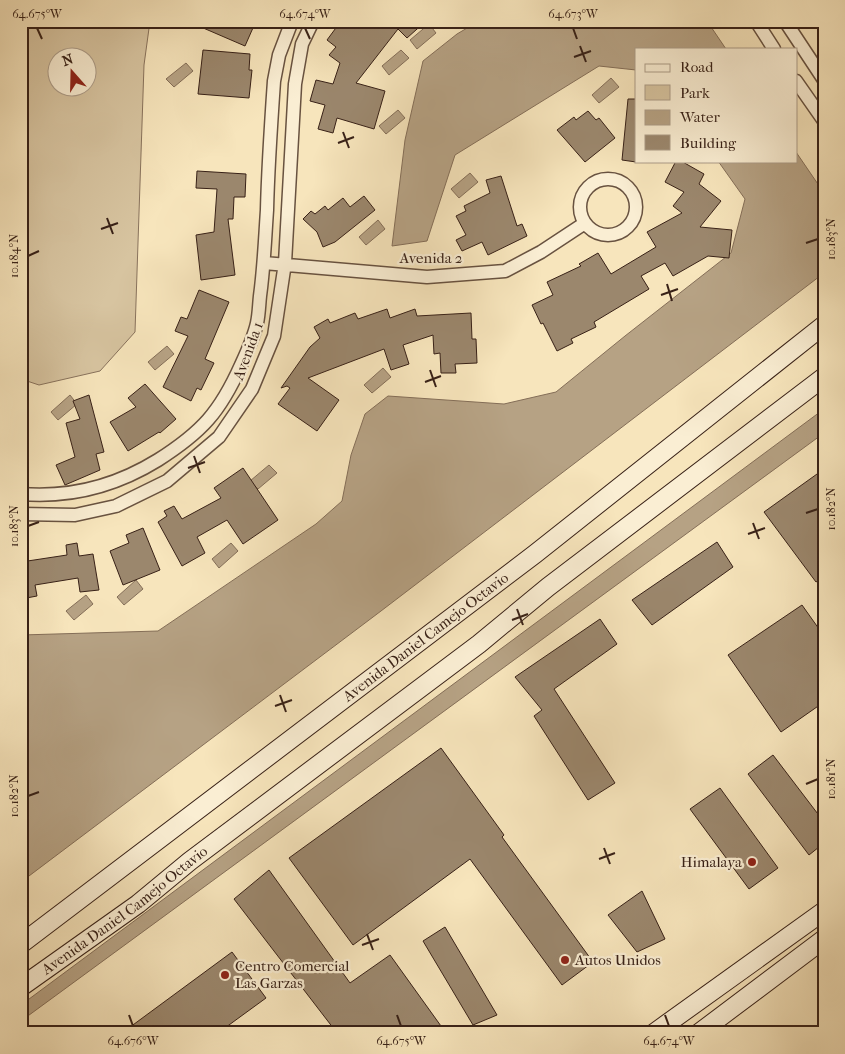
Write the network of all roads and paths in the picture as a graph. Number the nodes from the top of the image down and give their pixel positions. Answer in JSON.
{"nodes":[{"id":1,"x":292,"y":21,"type":"edge"},
{"id":2,"x":313,"y":21,"type":"edge"},
{"id":3,"x":756,"y":21,"type":"edge"},
{"id":4,"x":785,"y":21,"type":"edge"},
{"id":5,"x":773,"y":48,"type":"edge"},
{"id":6,"x":824,"y":80,"type":"edge"},
{"id":7,"x":798,"y":84,"type":"edge"},
{"id":8,"x":824,"y":121,"type":"edge"},
{"id":9,"x":585,"y":222,"type":"junction"},
{"id":10,"x":264,"y":262,"type":"junction"},
{"id":11,"x":284,"y":264,"type":"junction"},
{"id":12,"x":824,"y":325,"type":"edge"},
{"id":13,"x":824,"y":377,"type":"edge"},
{"id":14,"x":21,"y":494,"type":"edge"},
{"id":15,"x":21,"y":514,"type":"edge"},
{"id":16,"x":824,"y":911,"type":"edge"},
{"id":17,"x":824,"y":939,"type":"edge"},
{"id":18,"x":21,"y":944,"type":"edge"},
{"id":19,"x":21,"y":987,"type":"edge"},
{"id":20,"x":654,"y":1033,"type":"edge"},
{"id":21,"x":700,"y":1033,"type":"edge"}],
"edges":[{"from":1,"to":10,"type":"street","name":"Avenida 1"},
{"from":2,"to":11,"type":"street","name":"Avenida 1"},
{"from":3,"to":5,"type":"street"},
{"from":4,"to":6,"type":"street"},
{"from":7,"to":8,"type":"street"},
{"from":9,"to":9,"type":"street"},
{"from":9,"to":11,"type":"street","name":"Avenida 2"},
{"from":10,"to":11,"type":"street","name":"Avenida 2"},
{"from":10,"to":14,"type":"street","name":"Avenida 1"},
{"from":11,"to":15,"type":"street","name":"Avenida 1"},
{"from":12,"to":18,"type":"main road","name":"Avenida Daniel Camejo Octavio"},
{"from":13,"to":19,"type":"main road","name":"Avenida Daniel Camejo Octavio"},
{"from":16,"to":20,"type":"main road"},
{"from":17,"to":21,"type":"main road"}]}
